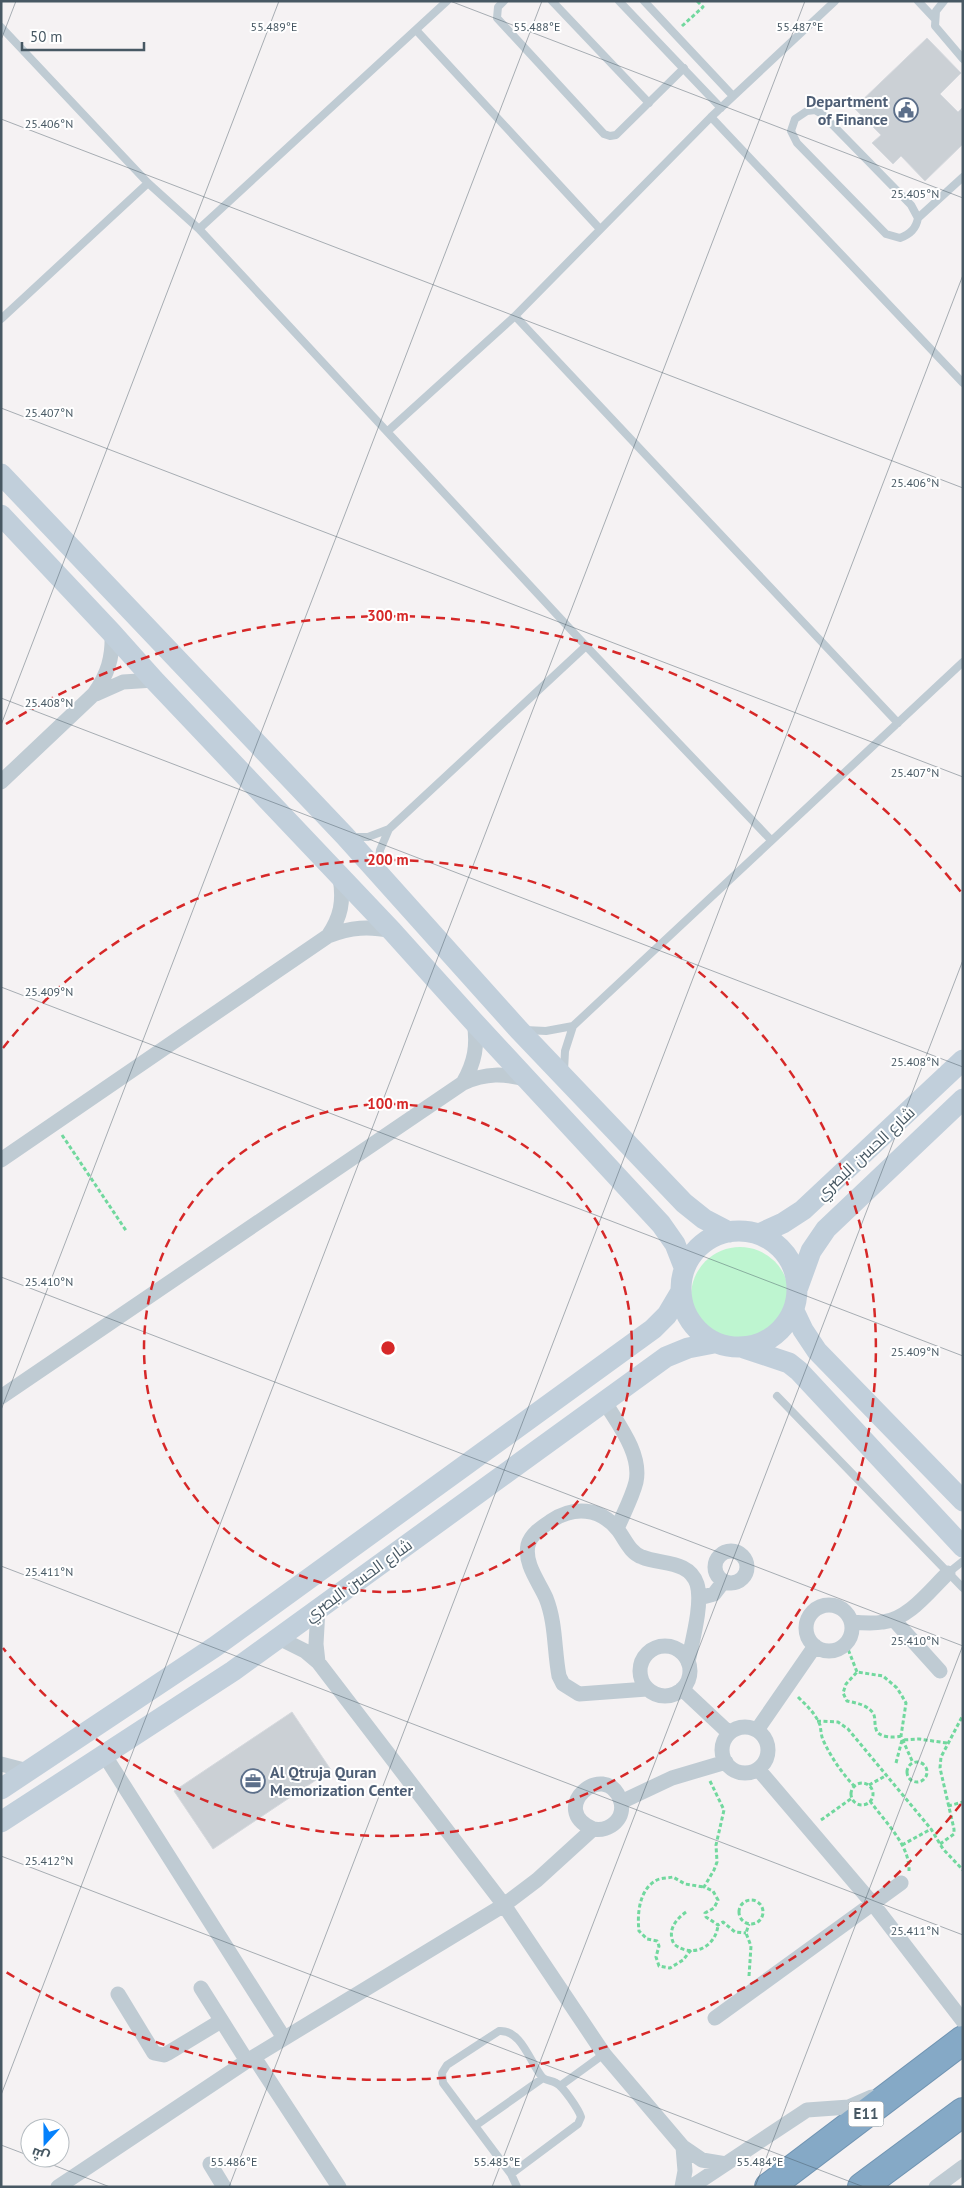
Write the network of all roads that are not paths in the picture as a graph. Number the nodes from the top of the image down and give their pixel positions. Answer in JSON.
{"nodes":[{"id":1,"x":447,"y":1,"type":"edge"},
{"id":2,"x":504,"y":1,"type":"edge"},
{"id":3,"x":552,"y":1,"type":"edge"},
{"id":4,"x":619,"y":1,"type":"edge"},
{"id":5,"x":644,"y":1,"type":"edge"},
{"id":6,"x":836,"y":1,"type":"edge"},
{"id":7,"x":918,"y":1,"type":"edge"},
{"id":8,"x":944,"y":1,"type":"edge"},
{"id":9,"x":934,"y":18,"type":"junction"},
{"id":10,"x":1,"y":27,"type":"edge"},
{"id":11,"x":416,"y":30,"type":"junction"},
{"id":12,"x":963,"y":59,"type":"edge"},
{"id":13,"x":684,"y":68,"type":"junction"},
{"id":14,"x":733,"y":96,"type":"junction"},
{"id":15,"x":649,"y":103,"type":"junction"},
{"id":16,"x":721,"y":108,"type":"junction"},
{"id":17,"x":711,"y":117,"type":"junction"},
{"id":18,"x":963,"y":177,"type":"edge"},
{"id":19,"x":148,"y":183,"type":"junction"},
{"id":20,"x":918,"y":218,"type":"junction"},
{"id":21,"x":199,"y":229,"type":"junction"},
{"id":22,"x":600,"y":229,"type":"junction"},
{"id":23,"x":515,"y":316,"type":"junction"},
{"id":24,"x":1,"y":319,"type":"edge"},
{"id":25,"x":963,"y":383,"type":"edge"},
{"id":26,"x":388,"y":430,"type":"junction"},
{"id":27,"x":1,"y":474,"type":"edge"},
{"id":28,"x":1,"y":515,"type":"edge"},
{"id":29,"x":112,"y":633,"type":"junction"},
{"id":30,"x":586,"y":646,"type":"junction"},
{"id":31,"x":963,"y":662,"type":"edge"},
{"id":32,"x":154,"y":680,"type":"junction"},
{"id":33,"x":94,"y":694,"type":"junction"},
{"id":34,"x":898,"y":723,"type":"junction"},
{"id":35,"x":1,"y":782,"type":"edge"},
{"id":36,"x":389,"y":829,"type":"junction"},
{"id":37,"x":345,"y":836,"type":"junction"},
{"id":38,"x":771,"y":840,"type":"junction"},
{"id":39,"x":378,"y":873,"type":"junction"},
{"id":40,"x":340,"y":878,"type":"junction"},
{"id":41,"x":392,"y":931,"type":"junction"},
{"id":42,"x":328,"y":936,"type":"junction"},
{"id":43,"x":474,"y":1022,"type":"junction"},
{"id":44,"x":573,"y":1026,"type":"junction"},
{"id":45,"x":519,"y":1030,"type":"junction"},
{"id":46,"x":963,"y":1060,"type":"edge"},
{"id":47,"x":565,"y":1078,"type":"junction"},
{"id":48,"x":528,"y":1080,"type":"junction"},
{"id":49,"x":463,"y":1082,"type":"junction"},
{"id":50,"x":963,"y":1099,"type":"edge"},
{"id":51,"x":1,"y":1160,"type":"edge"},
{"id":52,"x":729,"y":1232,"type":"junction"},
{"id":53,"x":759,"y":1234,"type":"junction"},
{"id":54,"x":684,"y":1268,"type":"junction"},
{"id":55,"x":798,"y":1287,"type":"junction"},
{"id":56,"x":680,"y":1293,"type":"junction"},
{"id":57,"x":794,"y":1311,"type":"junction"},
{"id":58,"x":714,"y":1343,"type":"junction"},
{"id":59,"x":744,"y":1348,"type":"junction"},
{"id":60,"x":777,"y":1396,"type":"dead end"},
{"id":61,"x":1,"y":1397,"type":"edge"},
{"id":62,"x":604,"y":1401,"type":"junction"},
{"id":63,"x":955,"y":1489,"type":"edge"},
{"id":64,"x":618,"y":1529,"type":"junction"},
{"id":65,"x":963,"y":1547,"type":"edge"},
{"id":66,"x":963,"y":1560,"type":"edge"},
{"id":67,"x":948,"y":1573,"type":"junction"},
{"id":68,"x":724,"y":1581,"type":"dead end"},
{"id":69,"x":963,"y":1588,"type":"edge"},
{"id":70,"x":699,"y":1598,"type":"junction"},
{"id":71,"x":318,"y":1609,"type":"junction"},
{"id":72,"x":894,"y":1620,"type":"junction"},
{"id":73,"x":852,"y":1622,"type":"junction"},
{"id":74,"x":278,"y":1638,"type":"junction"},
{"id":75,"x":815,"y":1646,"type":"junction"},
{"id":76,"x":318,"y":1662,"type":"junction"},
{"id":77,"x":688,"y":1662,"type":"junction"},
{"id":78,"x":940,"y":1671,"type":"dead end"},
{"id":79,"x":647,"y":1689,"type":"junction"},
{"id":80,"x":682,"y":1689,"type":"junction"},
{"id":81,"x":757,"y":1730,"type":"junction"},
{"id":82,"x":729,"y":1734,"type":"junction"},
{"id":83,"x":105,"y":1756,"type":"junction"},
{"id":84,"x":726,"y":1762,"type":"junction"},
{"id":85,"x":1,"y":1764,"type":"edge"},
{"id":86,"x":758,"y":1769,"type":"junction"},
{"id":87,"x":28,"y":1772,"type":"junction"},
{"id":88,"x":1,"y":1789,"type":"edge"},
{"id":89,"x":621,"y":1802,"type":"junction"},
{"id":90,"x":1,"y":1822,"type":"edge"},
{"id":91,"x":592,"y":1829,"type":"junction"},
{"id":92,"x":901,"y":1883,"type":"road end"},
{"id":93,"x":873,"y":1904,"type":"junction"},
{"id":94,"x":504,"y":1905,"type":"junction"},
{"id":95,"x":201,"y":1988,"type":"dead end"},
{"id":96,"x":118,"y":1994,"type":"dead end"},
{"id":97,"x":715,"y":2018,"type":"dead end"},
{"id":98,"x":221,"y":2021,"type":"junction"},
{"id":99,"x":963,"y":2021,"type":"edge"},
{"id":100,"x":284,"y":2038,"type":"junction"},
{"id":101,"x":963,"y":2040,"type":"edge"},
{"id":102,"x":604,"y":2054,"type":"junction"},
{"id":103,"x":250,"y":2059,"type":"junction"},
{"id":104,"x":929,"y":2066,"type":"junction"},
{"id":105,"x":543,"y":2078,"type":"junction"},
{"id":106,"x":560,"y":2086,"type":"junction"},
{"id":107,"x":963,"y":2112,"type":"edge"},
{"id":108,"x":476,"y":2126,"type":"junction"},
{"id":109,"x":683,"y":2147,"type":"junction"},
{"id":110,"x":210,"y":2164,"type":"dead end"},
{"id":111,"x":726,"y":2164,"type":"junction"},
{"id":112,"x":963,"y":2167,"type":"edge"},
{"id":113,"x":510,"y":2174,"type":"junction"},
{"id":114,"x":58,"y":2187,"type":"edge"},
{"id":115,"x":224,"y":2187,"type":"edge"},
{"id":116,"x":339,"y":2187,"type":"edge"},
{"id":117,"x":517,"y":2187,"type":"edge"},
{"id":118,"x":682,"y":2187,"type":"edge"},
{"id":119,"x":691,"y":2187,"type":"edge"},
{"id":120,"x":769,"y":2187,"type":"edge"},
{"id":121,"x":862,"y":2187,"type":"edge"},
{"id":122,"x":936,"y":2187,"type":"edge"}],
"edges":[{"from":1,"to":11,"type":"lane"},
{"from":2,"to":15,"type":"lane"},
{"from":3,"to":15,"type":"lane"},
{"from":4,"to":13,"type":"lane"},
{"from":5,"to":14,"type":"lane"},
{"from":6,"to":14,"type":"lane"},
{"from":7,"to":9,"type":"lane"},
{"from":8,"to":9,"type":"lane"},
{"from":9,"to":12,"type":"lane"},
{"from":10,"to":19,"type":"lane"},
{"from":11,"to":21,"type":"lane"},
{"from":11,"to":22,"type":"lane"},
{"from":13,"to":15,"type":"lane"},
{"from":13,"to":16,"type":"lane"},
{"from":14,"to":16,"type":"lane"},
{"from":16,"to":17,"type":"lane"},
{"from":17,"to":22,"type":"lane"},
{"from":17,"to":25,"type":"lane"},
{"from":18,"to":20,"type":"lane"},
{"from":19,"to":21,"type":"lane"},
{"from":19,"to":24,"type":"lane"},
{"from":20,"to":20,"type":"lane"},
{"from":21,"to":26,"type":"lane"},
{"from":22,"to":23,"type":"lane"},
{"from":23,"to":26,"type":"lane"},
{"from":23,"to":34,"type":"lane"},
{"from":26,"to":30,"type":"lane"},
{"from":27,"to":37,"type":"main road"},
{"from":28,"to":29,"type":"main road"},
{"from":29,"to":32,"type":"main road"},
{"from":29,"to":33,"type":"street"},
{"from":30,"to":36,"type":"lane"},
{"from":30,"to":38,"type":"lane"},
{"from":31,"to":34,"type":"lane"},
{"from":32,"to":33,"type":"street"},
{"from":32,"to":40,"type":"main road"},
{"from":33,"to":35,"type":"street"},
{"from":34,"to":38,"type":"lane"},
{"from":36,"to":37,"type":"lane"},
{"from":36,"to":39,"type":"lane"},
{"from":37,"to":39,"type":"main road"},
{"from":38,"to":44,"type":"lane"},
{"from":39,"to":45,"type":"main road"},
{"from":40,"to":41,"type":"main road"},
{"from":40,"to":42,"type":"street"},
{"from":41,"to":42,"type":"street"},
{"from":41,"to":43,"type":"main road"},
{"from":42,"to":51,"type":"street"},
{"from":43,"to":48,"type":"main road"},
{"from":43,"to":49,"type":"street"},
{"from":44,"to":45,"type":"lane"},
{"from":44,"to":47,"type":"lane"},
{"from":45,"to":47,"type":"main road"},
{"from":46,"to":53,"type":"main road","name":"شارع الحسن البصري"},
{"from":47,"to":52,"type":"main road"},
{"from":48,"to":49,"type":"street"},
{"from":48,"to":54,"type":"main road"},
{"from":49,"to":61,"type":"street"},
{"from":50,"to":55,"type":"main road","name":"شارع الحسن البصري"},
{"from":52,"to":53,"type":"main road"},
{"from":52,"to":54,"type":"main road"},
{"from":53,"to":55,"type":"main road"},
{"from":54,"to":56,"type":"main road"},
{"from":55,"to":57,"type":"main road"},
{"from":56,"to":58,"type":"main road"},
{"from":56,"to":87,"type":"main road","name":"شارع الحسن البصري"},
{"from":57,"to":59,"type":"main road"},
{"from":57,"to":63,"type":"main road"},
{"from":58,"to":59,"type":"main road"},
{"from":58,"to":62,"type":"main road","name":"شارع الحسن البصري"},
{"from":59,"to":65,"type":"main road"},
{"from":60,"to":67,"type":"lane"},
{"from":62,"to":64,"type":"street"},
{"from":62,"to":71,"type":"main road","name":"شارع الحسن البصري"},
{"from":64,"to":70,"type":"street"},
{"from":64,"to":79,"type":"street"},
{"from":66,"to":67,"type":"lane"},
{"from":67,"to":69,"type":"lane"},
{"from":67,"to":72,"type":"street"},
{"from":68,"to":70,"type":"street"},
{"from":70,"to":77,"type":"street"},
{"from":71,"to":74,"type":"main road","name":"شارع الحسن البصري"},
{"from":71,"to":76,"type":"street"},
{"from":72,"to":73,"type":"street"},
{"from":72,"to":78,"type":"street"},
{"from":73,"to":75,"type":"street"},
{"from":73,"to":75,"type":"street"},
{"from":74,"to":76,"type":"street"},
{"from":74,"to":83,"type":"main road","name":"شارع الحسن البصري"},
{"from":75,"to":81,"type":"street"},
{"from":76,"to":94,"type":"street"},
{"from":77,"to":79,"type":"street"},
{"from":77,"to":80,"type":"street"},
{"from":79,"to":80,"type":"street"},
{"from":80,"to":82,"type":"street"},
{"from":81,"to":82,"type":"street"},
{"from":81,"to":86,"type":"street"},
{"from":82,"to":84,"type":"street"},
{"from":83,"to":90,"type":"main road","name":"شارع الحسن البصري"},
{"from":83,"to":100,"type":"street"},
{"from":84,"to":86,"type":"street"},
{"from":84,"to":89,"type":"street"},
{"from":85,"to":87,"type":"street"},
{"from":86,"to":93,"type":"street"},
{"from":87,"to":88,"type":"main road","name":"شارع الحسن البصري"},
{"from":89,"to":91,"type":"street"},
{"from":89,"to":91,"type":"street"},
{"from":91,"to":94,"type":"street"},
{"from":92,"to":93,"type":"street"},
{"from":93,"to":97,"type":"street"},
{"from":93,"to":99,"type":"street"},
{"from":94,"to":100,"type":"street"},
{"from":94,"to":102,"type":"street"},
{"from":95,"to":98,"type":"street"},
{"from":96,"to":98,"type":"street"},
{"from":98,"to":103,"type":"street"},
{"from":100,"to":103,"type":"street"},
{"from":101,"to":104,"type":"highway","number":"E11"},
{"from":102,"to":106,"type":"lane"},
{"from":102,"to":109,"type":"street"},
{"from":103,"to":114,"type":"street"},
{"from":103,"to":116,"type":"street"},
{"from":104,"to":111,"type":"street"},
{"from":104,"to":120,"type":"highway","number":"E11"},
{"from":105,"to":106,"type":"lane"},
{"from":105,"to":108,"type":"lane"},
{"from":105,"to":108,"type":"lane"},
{"from":106,"to":113,"type":"lane"},
{"from":107,"to":121,"type":"highway"},
{"from":108,"to":113,"type":"lane"},
{"from":109,"to":111,"type":"street"},
{"from":109,"to":118,"type":"street"},
{"from":110,"to":115,"type":"street"},
{"from":111,"to":119,"type":"street"},
{"from":112,"to":122,"type":"street"},
{"from":113,"to":117,"type":"lane"}]}
